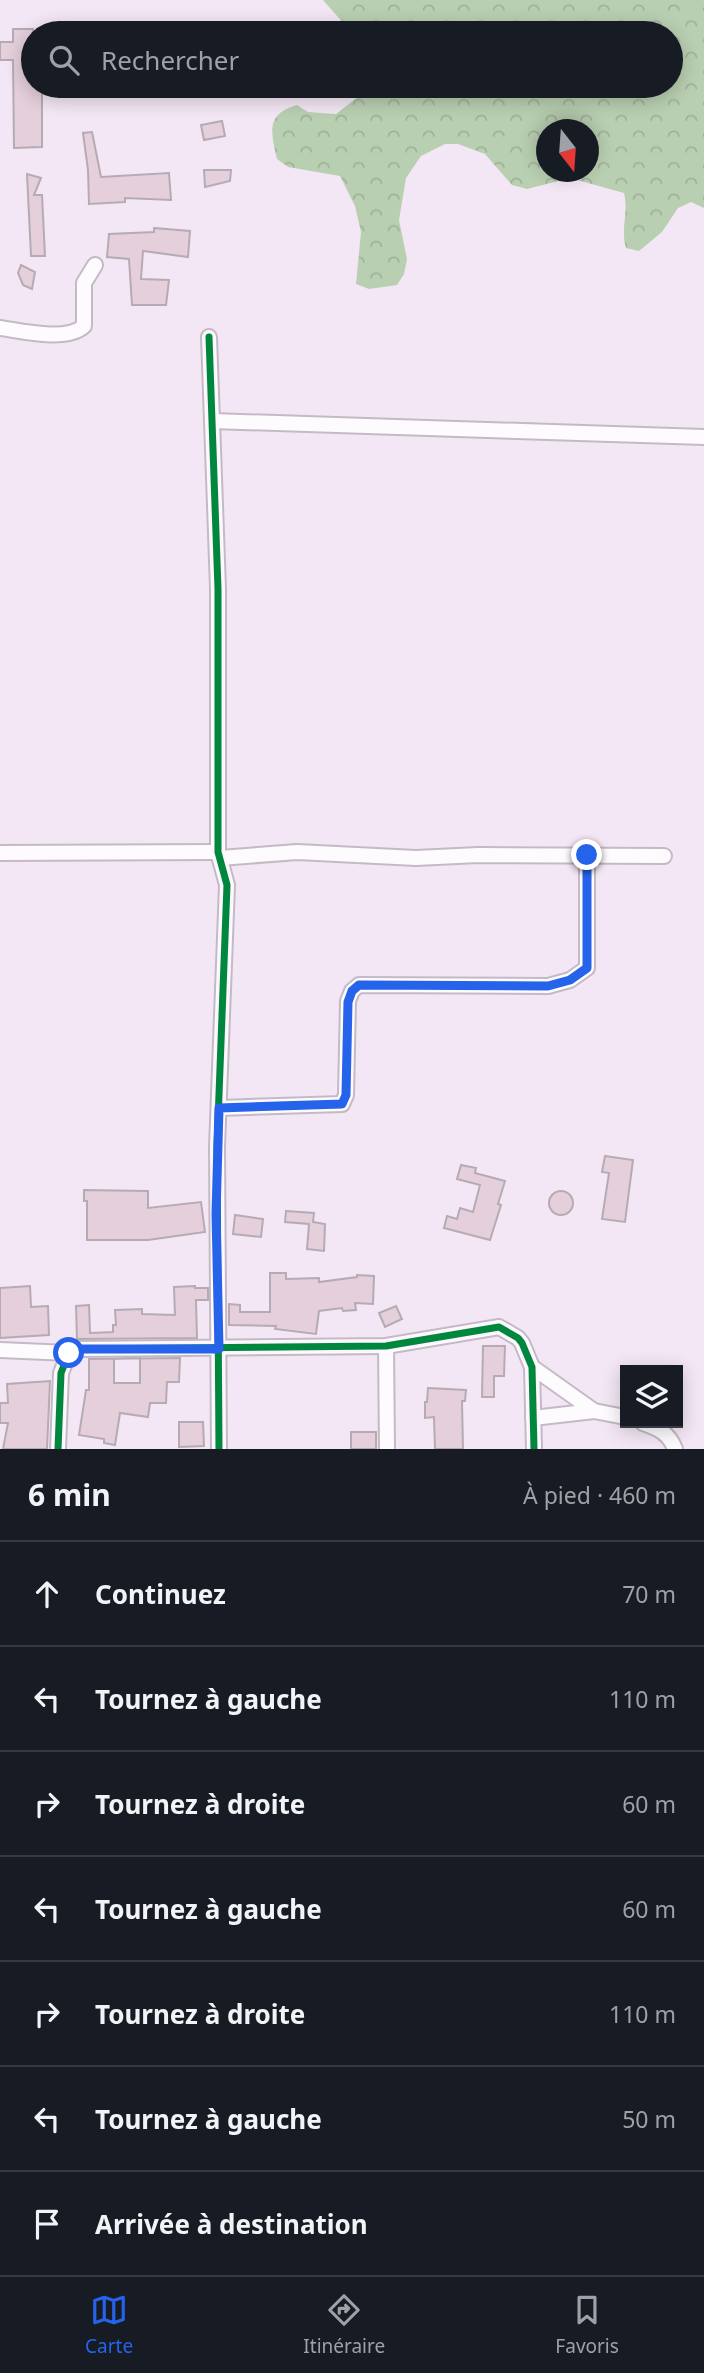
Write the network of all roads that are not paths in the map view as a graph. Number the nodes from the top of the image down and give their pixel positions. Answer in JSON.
{"nodes":[{"id":1,"x":95,"y":265,"type":"dead end"},
{"id":2,"x":0,"y":328,"type":"edge"},
{"id":3,"x":209,"y":337,"type":"dead end"},
{"id":4,"x":212,"y":421,"type":"junction"},
{"id":5,"x":704,"y":437,"type":"edge"},
{"id":6,"x":0,"y":853,"type":"edge"},
{"id":7,"x":219,"y":855,"type":"junction"},
{"id":8,"x":587,"y":855,"type":"junction"},
{"id":9,"x":664,"y":856,"type":"dead end"},
{"id":10,"x":219,"y":1108,"type":"junction"},
{"id":11,"x":386,"y":1346,"type":"junction"},
{"id":12,"x":219,"y":1349,"type":"junction"},
{"id":13,"x":0,"y":1350,"type":"edge"},
{"id":14,"x":69,"y":1353,"type":"junction"},
{"id":15,"x":532,"y":1367,"type":"junction"},
{"id":16,"x":594,"y":1411,"type":"junction"},
{"id":17,"x":620,"y":1416,"type":"edge"},
{"id":18,"x":533,"y":1418,"type":"junction"},
{"id":19,"x":656,"y":1428,"type":"edge"},
{"id":20,"x":58,"y":1449,"type":"edge"},
{"id":21,"x":219,"y":1449,"type":"edge"},
{"id":22,"x":387,"y":1449,"type":"edge"},
{"id":23,"x":534,"y":1449,"type":"edge"},
{"id":24,"x":675,"y":1449,"type":"edge"}],
"edges":[{"from":1,"to":2,"type":"street"},
{"from":3,"to":4,"type":"street"},
{"from":4,"to":5,"type":"street"},
{"from":4,"to":7,"type":"street"},
{"from":6,"to":7,"type":"street"},
{"from":7,"to":8,"type":"street"},
{"from":7,"to":10,"type":"street"},
{"from":8,"to":9,"type":"street"},
{"from":8,"to":10,"type":"street"},
{"from":10,"to":12,"type":"street"},
{"from":11,"to":12,"type":"street"},
{"from":11,"to":15,"type":"street"},
{"from":11,"to":22,"type":"street"},
{"from":12,"to":14,"type":"street"},
{"from":12,"to":21,"type":"street"},
{"from":13,"to":14,"type":"street"},
{"from":14,"to":20,"type":"street"},
{"from":15,"to":16,"type":"street"},
{"from":15,"to":18,"type":"street"},
{"from":16,"to":17,"type":"street"},
{"from":16,"to":18,"type":"street"},
{"from":18,"to":23,"type":"street"},
{"from":19,"to":24,"type":"street"}]}
